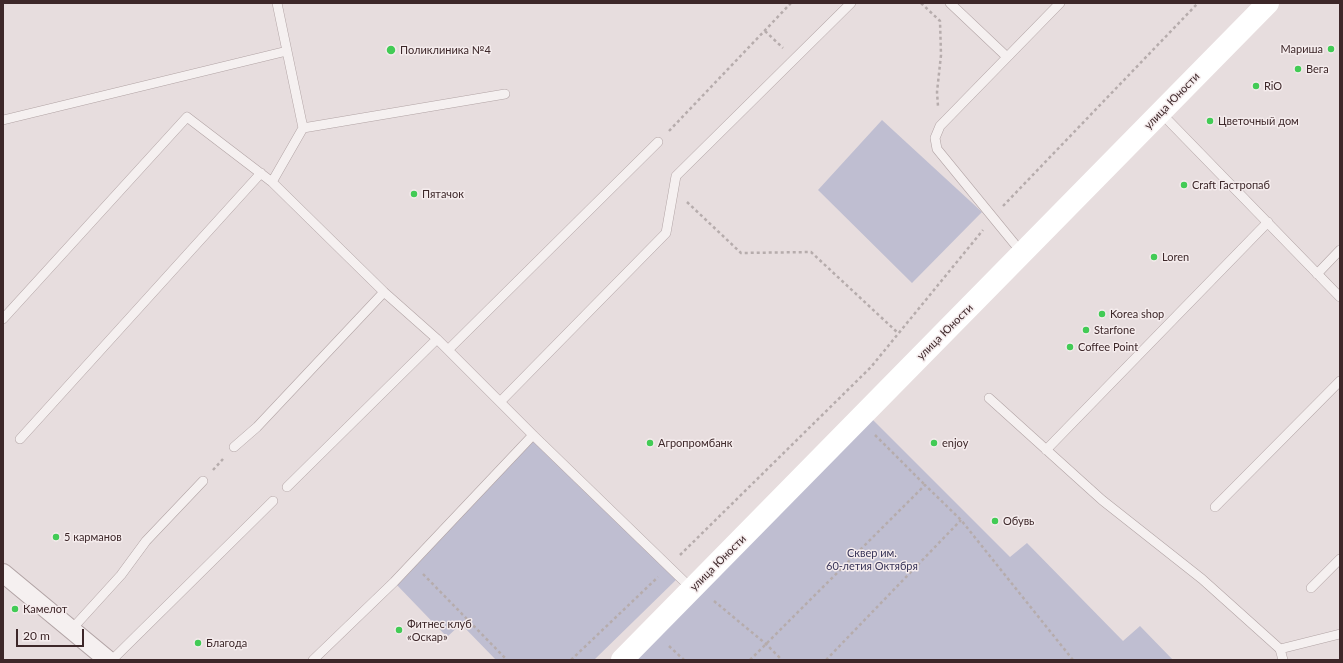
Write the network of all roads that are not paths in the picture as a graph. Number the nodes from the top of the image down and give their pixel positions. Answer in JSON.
{"nodes":[{"id":1,"x":277,"y":3,"type":"edge"},
{"id":2,"x":851,"y":3,"type":"edge"},
{"id":3,"x":950,"y":3,"type":"edge"},
{"id":4,"x":1060,"y":3,"type":"edge"},
{"id":5,"x":1268,"y":3,"type":"edge"},
{"id":6,"x":287,"y":51,"type":"junction"},
{"id":7,"x":1007,"y":57,"type":"junction"},
{"id":8,"x":505,"y":94,"type":"dead end"},
{"id":9,"x":1160,"y":113,"type":"junction"},
{"id":10,"x":3,"y":120,"type":"edge"},
{"id":11,"x":303,"y":128,"type":"junction"},
{"id":12,"x":658,"y":142,"type":"road end"},
{"id":13,"x":261,"y":173,"type":"junction"},
{"id":14,"x":272,"y":182,"type":"junction"},
{"id":15,"x":1268,"y":222,"type":"junction"},
{"id":16,"x":1340,"y":250,"type":"edge"},
{"id":17,"x":1022,"y":253,"type":"junction"},
{"id":18,"x":1317,"y":274,"type":"junction"},
{"id":19,"x":384,"y":292,"type":"junction"},
{"id":20,"x":1340,"y":297,"type":"edge"},
{"id":21,"x":3,"y":319,"type":"edge"},
{"id":22,"x":436,"y":339,"type":"junction"},
{"id":23,"x":448,"y":350,"type":"junction"},
{"id":24,"x":1340,"y":381,"type":"edge"},
{"id":25,"x":989,"y":398,"type":"dead end"},
{"id":26,"x":500,"y":402,"type":"junction"},
{"id":27,"x":533,"y":435,"type":"junction"},
{"id":28,"x":20,"y":439,"type":"dead end"},
{"id":29,"x":234,"y":446,"type":"road end"},
{"id":30,"x":1046,"y":450,"type":"junction"},
{"id":31,"x":203,"y":481,"type":"road end"},
{"id":32,"x":287,"y":487,"type":"dead end"},
{"id":33,"x":273,"y":501,"type":"dead end"},
{"id":34,"x":1215,"y":507,"type":"dead end"},
{"id":35,"x":1340,"y":559,"type":"edge"},
{"id":36,"x":3,"y":573,"type":"edge"},
{"id":37,"x":1311,"y":588,"type":"dead end"},
{"id":38,"x":692,"y":589,"type":"junction"},
{"id":39,"x":71,"y":630,"type":"junction"},
{"id":40,"x":1340,"y":634,"type":"edge"},
{"id":41,"x":1280,"y":649,"type":"junction"},
{"id":42,"x":108,"y":660,"type":"edge"},
{"id":43,"x":112,"y":660,"type":"edge"},
{"id":44,"x":313,"y":660,"type":"edge"},
{"id":45,"x":622,"y":660,"type":"edge"},
{"id":46,"x":1283,"y":660,"type":"edge"}],
"edges":[{"from":1,"to":6,"type":"lane"},
{"from":2,"to":26,"type":"lane"},
{"from":3,"to":7,"type":"lane"},
{"from":4,"to":7,"type":"lane"},
{"from":5,"to":9,"type":"street","name":"улица Юности"},
{"from":6,"to":10,"type":"lane"},
{"from":6,"to":11,"type":"lane"},
{"from":7,"to":17,"type":"lane"},
{"from":8,"to":11,"type":"lane"},
{"from":9,"to":15,"type":"lane"},
{"from":9,"to":17,"type":"street","name":"улица Юности"},
{"from":11,"to":14,"type":"lane"},
{"from":12,"to":23,"type":"lane"},
{"from":13,"to":14,"type":"lane"},
{"from":13,"to":21,"type":"lane"},
{"from":13,"to":28,"type":"lane"},
{"from":14,"to":19,"type":"lane"},
{"from":15,"to":18,"type":"lane"},
{"from":15,"to":30,"type":"lane"},
{"from":16,"to":18,"type":"lane"},
{"from":17,"to":38,"type":"street","name":"улица Юности"},
{"from":18,"to":20,"type":"lane"},
{"from":19,"to":22,"type":"lane"},
{"from":19,"to":29,"type":"lane"},
{"from":22,"to":23,"type":"lane"},
{"from":22,"to":32,"type":"lane"},
{"from":23,"to":26,"type":"lane"},
{"from":24,"to":34,"type":"lane"},
{"from":25,"to":30,"type":"lane"},
{"from":26,"to":27,"type":"lane"},
{"from":27,"to":38,"type":"lane"},
{"from":27,"to":44,"type":"lane"},
{"from":30,"to":41,"type":"lane"},
{"from":31,"to":39,"type":"lane"},
{"from":33,"to":43,"type":"lane"},
{"from":35,"to":37,"type":"lane"},
{"from":36,"to":39,"type":"street"},
{"from":38,"to":45,"type":"street","name":"улица Юности"},
{"from":39,"to":42,"type":"street"},
{"from":40,"to":41,"type":"lane"},
{"from":41,"to":46,"type":"lane"}]}
